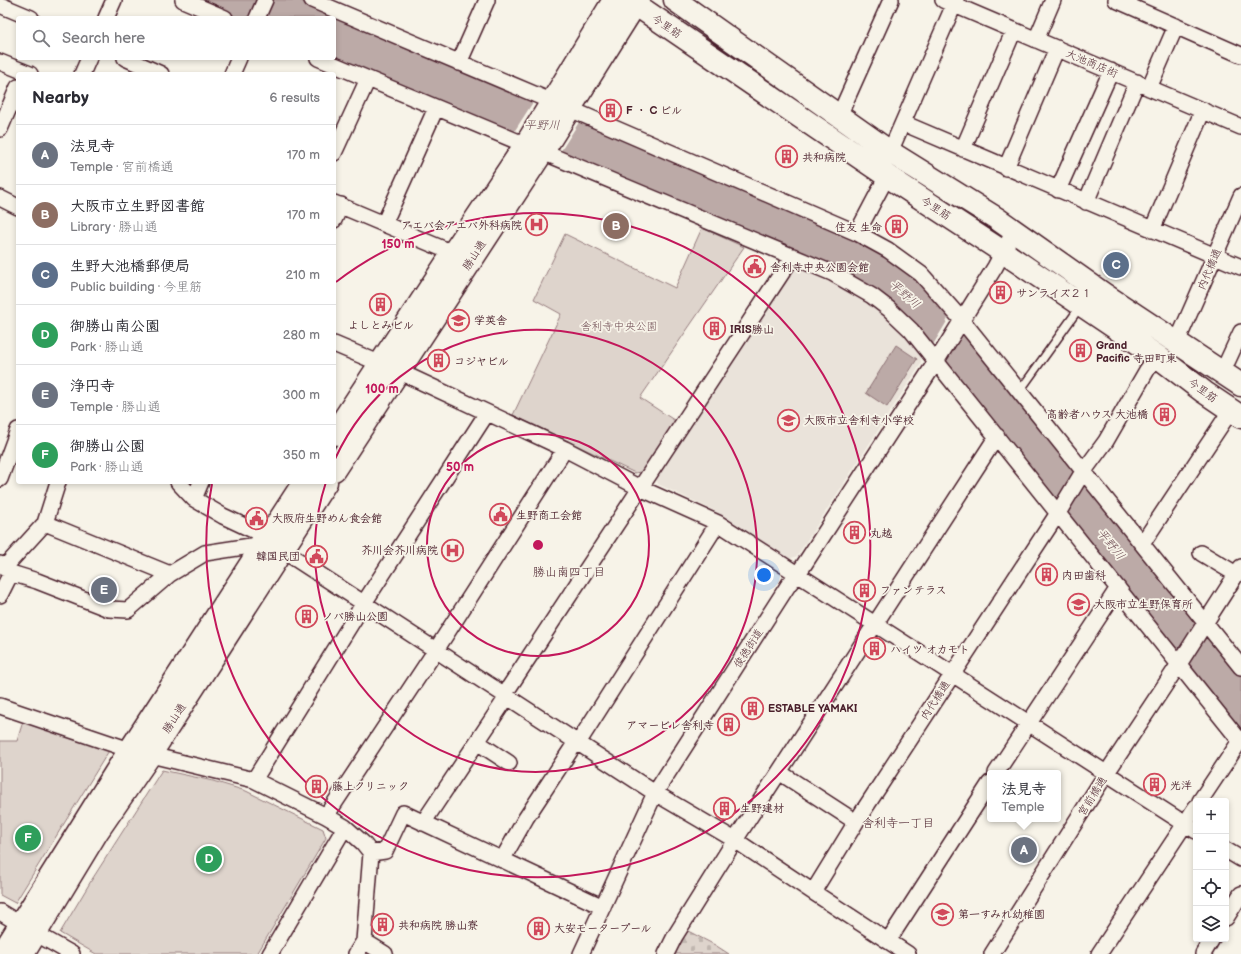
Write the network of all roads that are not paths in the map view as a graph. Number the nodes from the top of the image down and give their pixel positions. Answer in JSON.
{"nodes":[{"id":1,"x":114,"y":0,"type":"edge"},
{"id":2,"x":182,"y":0,"type":"edge"},
{"id":3,"x":265,"y":0,"type":"edge"},
{"id":4,"x":312,"y":0,"type":"edge"},
{"id":5,"x":487,"y":0,"type":"edge"},
{"id":6,"x":614,"y":0,"type":"edge"},
{"id":7,"x":675,"y":0,"type":"edge"},
{"id":8,"x":891,"y":0,"type":"edge"},
{"id":9,"x":1053,"y":0,"type":"edge"},
{"id":10,"x":1116,"y":0,"type":"edge"},
{"id":11,"x":634,"y":2,"type":"edge"},
{"id":12,"x":951,"y":2,"type":"edge"},
{"id":13,"x":2,"y":6,"type":"edge"},
{"id":14,"x":26,"y":16,"type":"edge"},
{"id":15,"x":107,"y":16,"type":"edge"},
{"id":16,"x":220,"y":16,"type":"edge"},
{"id":17,"x":258,"y":16,"type":"edge"},
{"id":18,"x":1176,"y":26,"type":"junction"},
{"id":19,"x":1014,"y":30,"type":"junction"},
{"id":20,"x":1036,"y":40,"type":"junction"},
{"id":21,"x":1057,"y":48,"type":"junction"},
{"id":22,"x":1241,"y":54,"type":"edge"},
{"id":23,"x":88,"y":60,"type":"edge"},
{"id":24,"x":130,"y":60,"type":"edge"},
{"id":25,"x":238,"y":60,"type":"edge"},
{"id":26,"x":323,"y":60,"type":"edge"},
{"id":27,"x":0,"y":62,"type":"edge"},
{"id":28,"x":459,"y":63,"type":"junction"},
{"id":29,"x":1111,"y":71,"type":"junction"},
{"id":30,"x":24,"y":72,"type":"edge"},
{"id":31,"x":83,"y":72,"type":"edge"},
{"id":32,"x":156,"y":72,"type":"edge"},
{"id":33,"x":233,"y":72,"type":"edge"},
{"id":34,"x":368,"y":79,"type":"junction"},
{"id":35,"x":1143,"y":85,"type":"junction"},
{"id":36,"x":16,"y":92,"type":"edge"},
{"id":37,"x":560,"y":107,"type":"junction"},
{"id":38,"x":436,"y":108,"type":"junction"},
{"id":39,"x":1203,"y":110,"type":"junction"},
{"id":40,"x":839,"y":116,"type":"junction"},
{"id":41,"x":340,"y":123,"type":"edge"},
{"id":42,"x":903,"y":123,"type":"junction"},
{"id":43,"x":1241,"y":126,"type":"edge"},
{"id":44,"x":0,"y":129,"type":"edge"},
{"id":45,"x":336,"y":143,"type":"edge"},
{"id":46,"x":535,"y":147,"type":"junction"},
{"id":47,"x":963,"y":149,"type":"junction"},
{"id":48,"x":890,"y":152,"type":"junction"},
{"id":49,"x":1006,"y":168,"type":"junction"},
{"id":50,"x":887,"y":176,"type":"junction"},
{"id":51,"x":1058,"y":190,"type":"junction"},
{"id":52,"x":1241,"y":196,"type":"edge"},
{"id":53,"x":0,"y":199,"type":"edge"},
{"id":54,"x":1086,"y":202,"type":"junction"},
{"id":55,"x":337,"y":204,"type":"edge"},
{"id":56,"x":16,"y":206,"type":"edge"},
{"id":57,"x":384,"y":224,"type":"junction"},
{"id":58,"x":1152,"y":230,"type":"junction"},
{"id":59,"x":1014,"y":231,"type":"junction"},
{"id":60,"x":857,"y":233,"type":"junction"},
{"id":61,"x":1003,"y":252,"type":"junction"},
{"id":62,"x":453,"y":253,"type":"junction"},
{"id":63,"x":793,"y":256,"type":"junction"},
{"id":64,"x":1214,"y":256,"type":"junction"},
{"id":65,"x":1241,"y":267,"type":"edge"},
{"id":66,"x":1081,"y":305,"type":"junction"},
{"id":67,"x":960,"y":321,"type":"junction"},
{"id":68,"x":1241,"y":332,"type":"edge"},
{"id":69,"x":1177,"y":342,"type":"junction"},
{"id":70,"x":336,"y":345,"type":"edge"},
{"id":71,"x":1157,"y":356,"type":"junction"},
{"id":72,"x":937,"y":359,"type":"junction"},
{"id":73,"x":389,"y":367,"type":"junction"},
{"id":74,"x":1222,"y":373,"type":"junction"},
{"id":75,"x":1241,"y":385,"type":"edge"},
{"id":76,"x":1019,"y":392,"type":"junction"},
{"id":77,"x":487,"y":413,"type":"junction"},
{"id":78,"x":1236,"y":414,"type":"edge"},
{"id":79,"x":336,"y":432,"type":"edge"},
{"id":80,"x":16,"y":435,"type":"edge"},
{"id":81,"x":996,"y":436,"type":"junction"},
{"id":82,"x":565,"y":449,"type":"junction"},
{"id":83,"x":336,"y":466,"type":"edge"},
{"id":84,"x":1083,"y":473,"type":"junction"},
{"id":85,"x":0,"y":479,"type":"edge"},
{"id":86,"x":57,"y":484,"type":"edge"},
{"id":87,"x":180,"y":484,"type":"edge"},
{"id":88,"x":200,"y":484,"type":"edge"},
{"id":89,"x":303,"y":484,"type":"edge"},
{"id":90,"x":324,"y":484,"type":"edge"},
{"id":91,"x":640,"y":488,"type":"junction"},
{"id":92,"x":194,"y":499,"type":"junction"},
{"id":93,"x":1058,"y":511,"type":"junction"},
{"id":94,"x":45,"y":523,"type":"junction"},
{"id":95,"x":718,"y":523,"type":"junction"},
{"id":96,"x":1142,"y":544,"type":"junction"},
{"id":97,"x":273,"y":547,"type":"junction"},
{"id":98,"x":1201,"y":552,"type":"dead end"},
{"id":99,"x":5,"y":568,"type":"edge"},
{"id":100,"x":1239,"y":570,"type":"edge"},
{"id":101,"x":170,"y":574,"type":"junction"},
{"id":102,"x":798,"y":574,"type":"junction"},
{"id":103,"x":1118,"y":588,"type":"junction"},
{"id":104,"x":0,"y":595,"type":"edge"},
{"id":105,"x":364,"y":603,"type":"junction"},
{"id":106,"x":875,"y":623,"type":"junction"},
{"id":107,"x":1204,"y":625,"type":"junction"},
{"id":108,"x":436,"y":650,"type":"junction"},
{"id":109,"x":1180,"y":662,"type":"junction"},
{"id":110,"x":1241,"y":667,"type":"edge"},
{"id":111,"x":953,"y":673,"type":"junction"},
{"id":112,"x":506,"y":696,"type":"junction"},
{"id":113,"x":0,"y":706,"type":"edge"},
{"id":114,"x":1029,"y":722,"type":"junction"},
{"id":115,"x":1241,"y":741,"type":"edge"},
{"id":116,"x":477,"y":742,"type":"junction"},
{"id":117,"x":577,"y":743,"type":"junction"},
{"id":118,"x":140,"y":752,"type":"junction"},
{"id":119,"x":509,"y":763,"type":"dead end"},
{"id":120,"x":998,"y":770,"type":"edge"},
{"id":121,"x":779,"y":772,"type":"junction"},
{"id":122,"x":1106,"y":774,"type":"junction"},
{"id":123,"x":254,"y":780,"type":"junction"},
{"id":124,"x":987,"y":788,"type":"edge"},
{"id":125,"x":655,"y":793,"type":"junction"},
{"id":126,"x":1202,"y":798,"type":"edge"},
{"id":127,"x":326,"y":816,"type":"junction"},
{"id":128,"x":1193,"y":818,"type":"edge"},
{"id":129,"x":856,"y":822,"type":"junction"},
{"id":130,"x":423,"y":823,"type":"junction"},
{"id":131,"x":345,"y":827,"type":"junction"},
{"id":132,"x":1190,"y":828,"type":"edge"},
{"id":133,"x":736,"y":840,"type":"junction"},
{"id":134,"x":1229,"y":852,"type":"edge"},
{"id":135,"x":371,"y":853,"type":"junction"},
{"id":136,"x":502,"y":860,"type":"junction"},
{"id":137,"x":1241,"y":860,"type":"edge"},
{"id":138,"x":813,"y":892,"type":"junction"},
{"id":139,"x":1241,"y":894,"type":"edge"},
{"id":140,"x":602,"y":907,"type":"junction"},
{"id":141,"x":0,"y":912,"type":"edge"},
{"id":142,"x":1229,"y":913,"type":"edge"},
{"id":143,"x":27,"y":928,"type":"junction"},
{"id":144,"x":888,"y":941,"type":"junction"},
{"id":145,"x":1210,"y":942,"type":"edge"},
{"id":146,"x":360,"y":948,"type":"edge"},
{"id":147,"x":2,"y":954,"type":"edge"},
{"id":148,"x":23,"y":954,"type":"edge"},
{"id":149,"x":72,"y":954,"type":"edge"},
{"id":150,"x":270,"y":954,"type":"edge"},
{"id":151,"x":385,"y":954,"type":"edge"},
{"id":152,"x":581,"y":954,"type":"edge"},
{"id":153,"x":666,"y":954,"type":"edge"},
{"id":154,"x":908,"y":954,"type":"edge"},
{"id":155,"x":992,"y":954,"type":"edge"},
{"id":156,"x":1099,"y":954,"type":"edge"},
{"id":157,"x":1203,"y":954,"type":"edge"}],
"edges":[{"from":1,"to":15,"type":"street"},
{"from":2,"to":16,"type":"street"},
{"from":3,"to":17,"type":"street"},
{"from":4,"to":28,"type":"street"},
{"from":5,"to":28,"type":"street"},
{"from":6,"to":37,"type":"main road","name":"勝山通"},
{"from":7,"to":40,"type":"main road","name":"今里筋"},
{"from":8,"to":40,"type":"street"},
{"from":9,"to":20,"type":"street"},
{"from":10,"to":18,"type":"street"},
{"from":11,"to":37,"type":"main road","name":"勝山通"},
{"from":11,"to":50,"type":"main road","name":"今里筋"},
{"from":12,"to":19,"type":"street","name":"大池商店街"},
{"from":12,"to":42,"type":"street"},
{"from":13,"to":14,"type":"street"},
{"from":18,"to":22,"type":"street"},
{"from":18,"to":35,"type":"street"},
{"from":19,"to":20,"type":"street","name":"大池商店街"},
{"from":19,"to":47,"type":"street"},
{"from":20,"to":21,"type":"street","name":"大池商店街"},
{"from":21,"to":29,"type":"street","name":"大池商店街"},
{"from":21,"to":49,"type":"street"},
{"from":23,"to":31,"type":"street"},
{"from":24,"to":32,"type":"street"},
{"from":25,"to":33,"type":"street"},
{"from":26,"to":34,"type":"street"},
{"from":27,"to":30,"type":"street"},
{"from":28,"to":37,"type":"street"},
{"from":29,"to":35,"type":"street","name":"大池商店街"},
{"from":29,"to":51,"type":"street"},
{"from":34,"to":38,"type":"street"},
{"from":34,"to":41,"type":"street"},
{"from":35,"to":39,"type":"street","name":"大池商店街"},
{"from":35,"to":54,"type":"street"},
{"from":36,"to":44,"type":"street"},
{"from":37,"to":46,"type":"main road","name":"勝山通"},
{"from":37,"to":60,"type":"street"},
{"from":38,"to":46,"type":"street"},
{"from":38,"to":57,"type":"street"},
{"from":39,"to":43,"type":"street","name":"大池商店街"},
{"from":39,"to":58,"type":"street"},
{"from":40,"to":48,"type":"main road","name":"今里筋"},
{"from":41,"to":45,"type":"street"},
{"from":42,"to":47,"type":"street"},
{"from":42,"to":48,"type":"street"},
{"from":46,"to":62,"type":"main road","name":"勝山通"},
{"from":46,"to":63,"type":"street"},
{"from":46,"to":73,"type":"main road","name":"勝山通"},
{"from":47,"to":49,"type":"street"},
{"from":48,"to":59,"type":"main road","name":"今里筋"},
{"from":49,"to":51,"type":"street"},
{"from":50,"to":60,"type":"street"},
{"from":50,"to":61,"type":"main road","name":"今里筋"},
{"from":51,"to":54,"type":"street"},
{"from":52,"to":64,"type":"street","name":"内代橋通"},
{"from":53,"to":56,"type":"street"},
{"from":54,"to":58,"type":"street"},
{"from":55,"to":57,"type":"street"},
{"from":57,"to":62,"type":"street"},
{"from":58,"to":64,"type":"street"},
{"from":59,"to":61,"type":"street","name":"俊徳街道"},
{"from":59,"to":69,"type":"main road","name":"今里筋"},
{"from":60,"to":67,"type":"street"},
{"from":61,"to":66,"type":"main road","name":"今里筋"},
{"from":61,"to":67,"type":"street","name":"俊徳街道"},
{"from":62,"to":73,"type":"main road","name":"勝山通"},
{"from":63,"to":72,"type":"street"},
{"from":63,"to":91,"type":"street"},
{"from":64,"to":65,"type":"street"},
{"from":64,"to":69,"type":"street","name":"内代橋通"},
{"from":66,"to":71,"type":"main road","name":"今里筋"},
{"from":66,"to":76,"type":"lane"},
{"from":67,"to":72,"type":"street","name":"俊徳街道"},
{"from":67,"to":76,"type":"street"},
{"from":68,"to":74,"type":"street"},
{"from":69,"to":74,"type":"main road","name":"今里筋"},
{"from":70,"to":73,"type":"street"},
{"from":71,"to":78,"type":"main road","name":"今里筋"},
{"from":71,"to":84,"type":"street"},
{"from":72,"to":81,"type":"street"},
{"from":72,"to":102,"type":"street","name":"俊徳街道"},
{"from":73,"to":77,"type":"street"},
{"from":73,"to":79,"type":"main road","name":"勝山通"},
{"from":73,"to":83,"type":"main road","name":"勝山通"},
{"from":74,"to":75,"type":"main road","name":"今里筋"},
{"from":76,"to":84,"type":"street"},
{"from":77,"to":82,"type":"street"},
{"from":77,"to":105,"type":"street"},
{"from":78,"to":96,"type":"street"},
{"from":80,"to":85,"type":"street"},
{"from":81,"to":93,"type":"street"},
{"from":81,"to":106,"type":"street"},
{"from":82,"to":91,"type":"street"},
{"from":82,"to":108,"type":"street"},
{"from":84,"to":93,"type":"street","name":"内代橋通"},
{"from":84,"to":96,"type":"street"},
{"from":86,"to":94,"type":"street"},
{"from":87,"to":92,"type":"street"},
{"from":88,"to":92,"type":"street"},
{"from":89,"to":97,"type":"main road","name":"勝山通"},
{"from":90,"to":97,"type":"main road","name":"勝山通"},
{"from":91,"to":95,"type":"street"},
{"from":91,"to":112,"type":"street"},
{"from":92,"to":97,"type":"street"},
{"from":93,"to":103,"type":"street"},
{"from":93,"to":111,"type":"street","name":"内代橋通"},
{"from":94,"to":99,"type":"street"},
{"from":94,"to":101,"type":"street"},
{"from":95,"to":102,"type":"street"},
{"from":95,"to":117,"type":"street"},
{"from":96,"to":107,"type":"street"},
{"from":97,"to":101,"type":"street"},
{"from":97,"to":105,"type":"street"},
{"from":97,"to":118,"type":"main road","name":"勝山通"},
{"from":98,"to":100,"type":"street"},
{"from":99,"to":101,"type":"street"},
{"from":99,"to":104,"type":"street"},
{"from":100,"to":107,"type":"street"},
{"from":102,"to":106,"type":"street"},
{"from":102,"to":125,"type":"street","name":"俊徳街道"},
{"from":103,"to":109,"type":"street"},
{"from":103,"to":114,"type":"street"},
{"from":105,"to":108,"type":"street"},
{"from":105,"to":123,"type":"street"},
{"from":106,"to":111,"type":"street"},
{"from":106,"to":121,"type":"street"},
{"from":107,"to":109,"type":"street","name":"宮前橋通"},
{"from":107,"to":110,"type":"street"},
{"from":108,"to":112,"type":"street"},
{"from":108,"to":127,"type":"street"},
{"from":109,"to":115,"type":"street"},
{"from":109,"to":122,"type":"street","name":"宮前橋通"},
{"from":111,"to":114,"type":"street"},
{"from":111,"to":129,"type":"street","name":"内代橋通"},
{"from":112,"to":116,"type":"street"},
{"from":112,"to":117,"type":"street"},
{"from":113,"to":118,"type":"street"},
{"from":114,"to":120,"type":"street"},
{"from":114,"to":122,"type":"street"},
{"from":115,"to":126,"type":"street"},
{"from":116,"to":119,"type":"street"},
{"from":116,"to":130,"type":"street"},
{"from":117,"to":125,"type":"street"},
{"from":117,"to":136,"type":"street"},
{"from":118,"to":123,"type":"street"},
{"from":118,"to":143,"type":"main road","name":"勝山通"},
{"from":121,"to":129,"type":"street"},
{"from":121,"to":133,"type":"street"},
{"from":122,"to":132,"type":"street"},
{"from":122,"to":155,"type":"street","name":"宮前橋通"},
{"from":123,"to":127,"type":"street"},
{"from":124,"to":144,"type":"street"},
{"from":125,"to":133,"type":"street"},
{"from":125,"to":140,"type":"street","name":"俊徳街道"},
{"from":127,"to":131,"type":"street"},
{"from":128,"to":132,"type":"street"},
{"from":129,"to":138,"type":"street","name":"内代橋通"},
{"from":130,"to":135,"type":"street"},
{"from":130,"to":136,"type":"street"},
{"from":131,"to":135,"type":"street"},
{"from":131,"to":150,"type":"street"},
{"from":132,"to":156,"type":"street"},
{"from":133,"to":138,"type":"street"},
{"from":133,"to":153,"type":"street"},
{"from":134,"to":137,"type":"street"},
{"from":135,"to":146,"type":"street"},
{"from":136,"to":140,"type":"street"},
{"from":138,"to":144,"type":"street"},
{"from":139,"to":142,"type":"street"},
{"from":140,"to":152,"type":"street","name":"俊徳街道"},
{"from":141,"to":143,"type":"street"},
{"from":143,"to":147,"type":"main road","name":"勝山通"},
{"from":143,"to":148,"type":"main road","name":"勝山通"},
{"from":143,"to":149,"type":"street"},
{"from":144,"to":154,"type":"street"},
{"from":145,"to":157,"type":"street"},
{"from":146,"to":151,"type":"street"}]}
